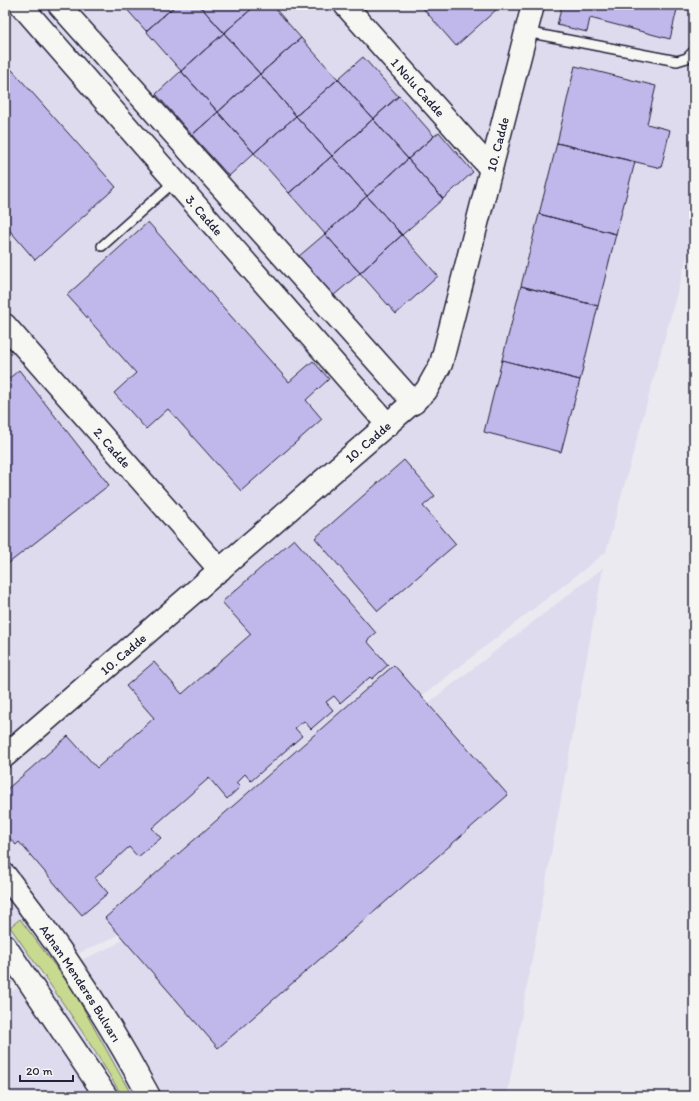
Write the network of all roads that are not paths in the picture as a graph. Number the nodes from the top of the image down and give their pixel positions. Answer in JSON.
{"nodes":[{"id":1,"x":21,"y":5,"type":"edge"},
{"id":2,"x":59,"y":5,"type":"edge"},
{"id":3,"x":345,"y":5,"type":"edge"},
{"id":4,"x":533,"y":5,"type":"edge"},
{"id":5,"x":526,"y":32,"type":"junction"},
{"id":6,"x":694,"y":51,"type":"edge"},
{"id":7,"x":491,"y":169,"type":"junction"},
{"id":8,"x":176,"y":180,"type":"junction"},
{"id":9,"x":102,"y":246,"type":"dead end"},
{"id":10,"x":5,"y":325,"type":"edge"},
{"id":11,"x":414,"y":403,"type":"junction"},
{"id":12,"x":388,"y":425,"type":"junction"},
{"id":13,"x":220,"y":570,"type":"junction"},
{"id":14,"x":5,"y":756,"type":"edge"},
{"id":15,"x":6,"y":876,"type":"edge"},
{"id":16,"x":5,"y":905,"type":"edge"},
{"id":17,"x":5,"y":946,"type":"edge"},
{"id":18,"x":106,"y":1096,"type":"edge"},
{"id":19,"x":149,"y":1096,"type":"edge"}],
"edges":[{"from":1,"to":8,"type":"street","name":"3. Cadde"},
{"from":2,"to":11,"type":"street"},
{"from":3,"to":7,"type":"street","name":"1 Nolu Cadde"},
{"from":4,"to":5,"type":"street","name":"10. Cadde"},
{"from":5,"to":6,"type":"lane"},
{"from":5,"to":7,"type":"street","name":"10. Cadde"},
{"from":7,"to":11,"type":"street","name":"10. Cadde"},
{"from":8,"to":9,"type":"lane"},
{"from":8,"to":12,"type":"street","name":"3. Cadde"},
{"from":10,"to":13,"type":"street","name":"2. Cadde"},
{"from":11,"to":12,"type":"street","name":"10. Cadde"},
{"from":12,"to":13,"type":"street","name":"10. Cadde"},
{"from":13,"to":14,"type":"street","name":"10. Cadde"},
{"from":15,"to":16,"type":"street"},
{"from":15,"to":19,"type":"street","name":"Adnan Menderes Bulvarı"},
{"from":17,"to":18,"type":"street"}]}
